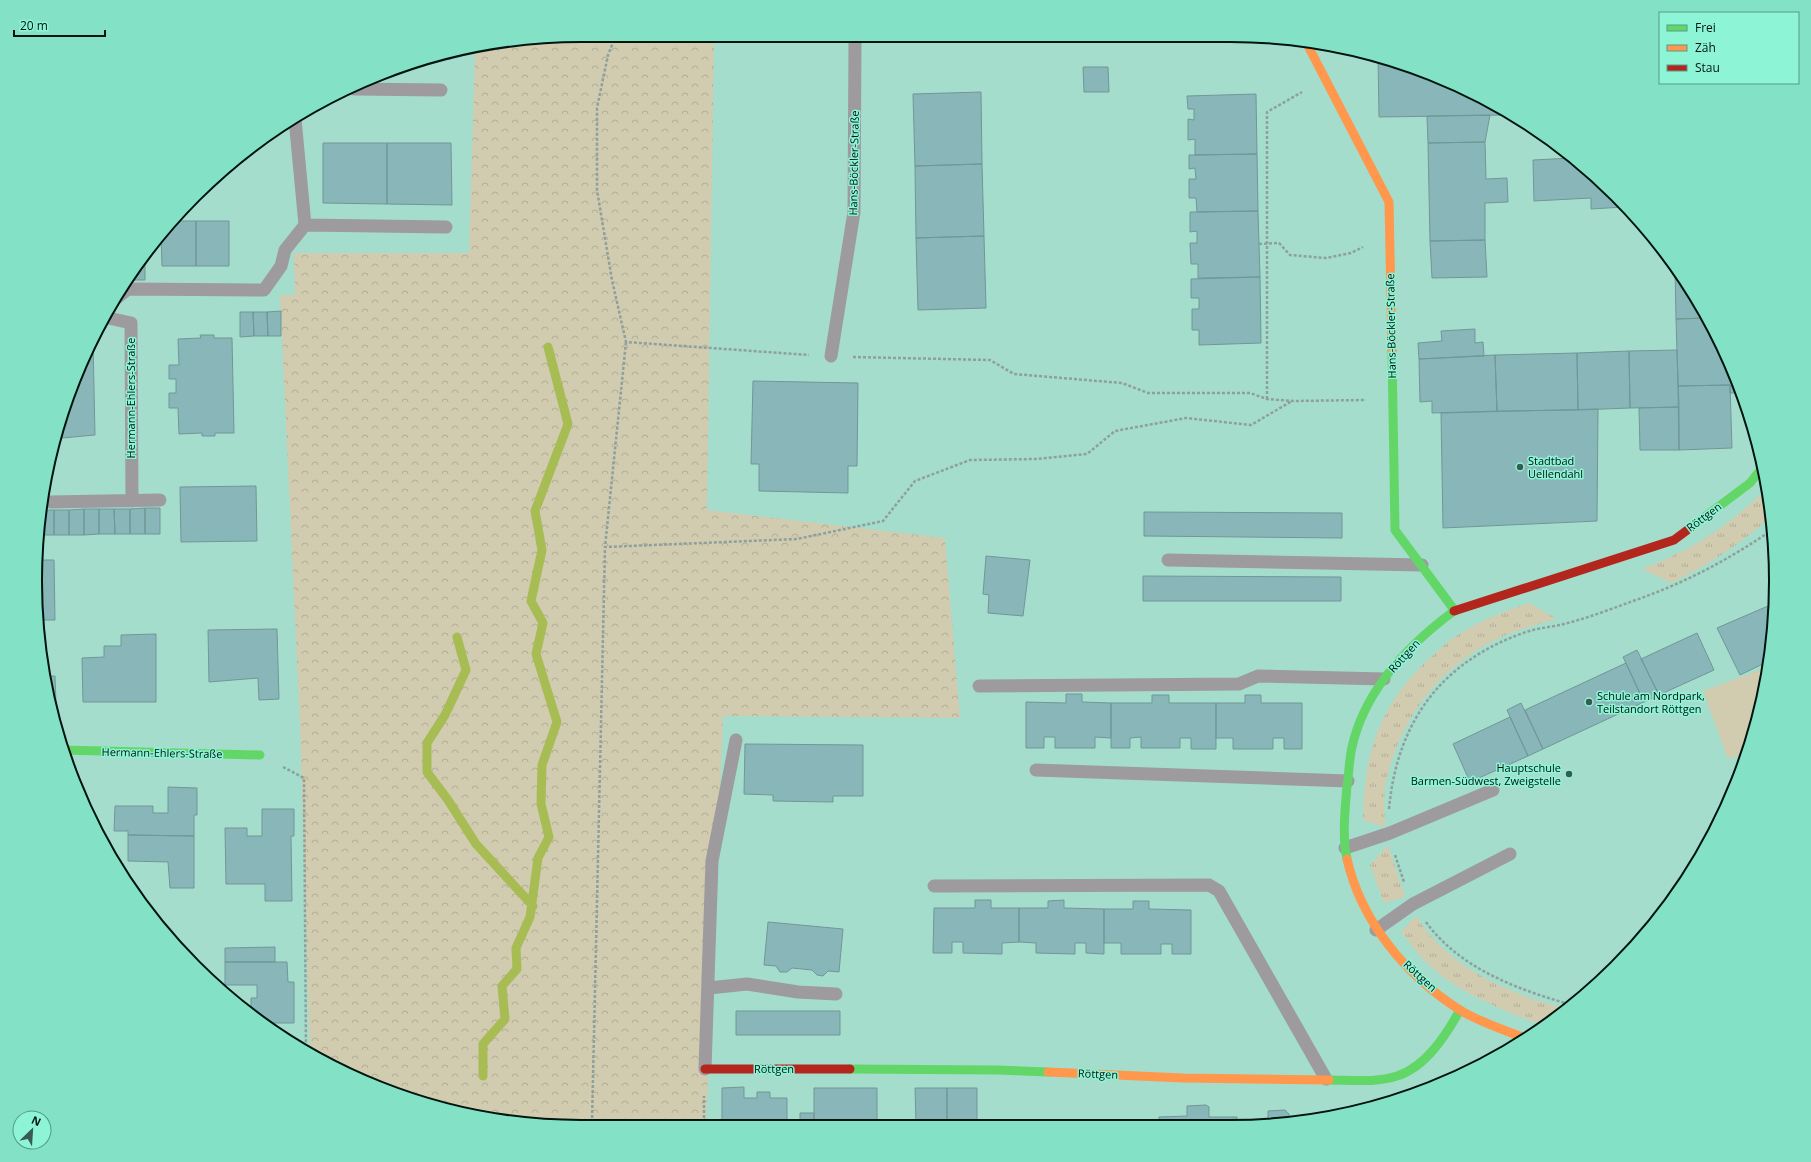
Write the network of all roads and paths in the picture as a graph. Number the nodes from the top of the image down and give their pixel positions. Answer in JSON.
{"nodes":[{"id":1,"x":613,"y":42,"type":"edge"},
{"id":2,"x":855,"y":42,"type":"edge"},
{"id":3,"x":1309,"y":48,"type":"edge"},
{"id":4,"x":1325,"y":80,"type":"junction"},
{"id":5,"x":360,"y":90,"type":"edge"},
{"id":6,"x":441,"y":90,"type":"dead end"},
{"id":7,"x":295,"y":125,"type":"edge"},
{"id":8,"x":305,"y":225,"type":"junction"},
{"id":9,"x":446,"y":228,"type":"dead end"},
{"id":10,"x":1390,"y":234,"type":"junction"},
{"id":11,"x":1259,"y":244,"type":"dead end"},
{"id":12,"x":1267,"y":244,"type":"junction"},
{"id":13,"x":128,"y":289,"type":"edge"},
{"id":14,"x":110,"y":318,"type":"edge"},
{"id":15,"x":626,"y":342,"type":"junction"},
{"id":16,"x":831,"y":356,"type":"junction"},
{"id":17,"x":1267,"y":399,"type":"junction"},
{"id":18,"x":1392,"y":399,"type":"junction"},
{"id":19,"x":1293,"y":401,"type":"junction"},
{"id":20,"x":1758,"y":473,"type":"edge"},
{"id":21,"x":132,"y":500,"type":"junction"},
{"id":22,"x":160,"y":500,"type":"dead end"},
{"id":23,"x":51,"y":502,"type":"dead end"},
{"id":24,"x":1767,"y":534,"type":"edge"},
{"id":25,"x":605,"y":547,"type":"junction"},
{"id":26,"x":1168,"y":560,"type":"dead end"},
{"id":27,"x":1422,"y":565,"type":"junction"},
{"id":28,"x":1456,"y":611,"type":"junction"},
{"id":29,"x":1384,"y":679,"type":"junction"},
{"id":30,"x":979,"y":686,"type":"dead end"},
{"id":31,"x":736,"y":740,"type":"dead end"},
{"id":32,"x":70,"y":750,"type":"edge"},
{"id":33,"x":260,"y":755,"type":"joint"},
{"id":34,"x":1036,"y":770,"type":"dead end"},
{"id":35,"x":1348,"y":781,"type":"junction"},
{"id":36,"x":1494,"y":790,"type":"dead end"},
{"id":37,"x":1390,"y":833,"type":"junction"},
{"id":38,"x":1345,"y":848,"type":"junction"},
{"id":39,"x":1510,"y":854,"type":"dead end"},
{"id":40,"x":934,"y":886,"type":"dead end"},
{"id":41,"x":1413,"y":904,"type":"junction"},
{"id":42,"x":1376,"y":930,"type":"junction"},
{"id":43,"x":709,"y":988,"type":"junction"},
{"id":44,"x":836,"y":994,"type":"dead end"},
{"id":45,"x":1565,"y":1003,"type":"edge"},
{"id":46,"x":1460,"y":1010,"type":"junction"},
{"id":47,"x":1519,"y":1036,"type":"edge"},
{"id":48,"x":306,"y":1045,"type":"edge"},
{"id":49,"x":705,"y":1069,"type":"joint"},
{"id":50,"x":1326,"y":1079,"type":"junction"},
{"id":51,"x":592,"y":1120,"type":"edge"}],
"edges":[{"from":1,"to":15,"type":"path"},
{"from":2,"to":16,"type":"lane","name":"Hans-Böckler-Straße"},
{"from":3,"to":4,"type":"street","name":"Hans-Böckler-Straße"},
{"from":4,"to":10,"type":"street","name":"Hans-Böckler-Straße"},
{"from":4,"to":12,"type":"path"},
{"from":5,"to":6,"type":"lane"},
{"from":7,"to":8,"type":"lane"},
{"from":8,"to":9,"type":"lane"},
{"from":8,"to":13,"type":"lane"},
{"from":10,"to":12,"type":"path"},
{"from":10,"to":18,"type":"street","name":"Hans-Böckler-Straße"},
{"from":11,"to":12,"type":"path"},
{"from":12,"to":17,"type":"path"},
{"from":14,"to":21,"type":"lane","name":"Hermann-Ehlers-Straße"},
{"from":15,"to":16,"type":"path"},
{"from":15,"to":25,"type":"path"},
{"from":16,"to":17,"type":"path"},
{"from":17,"to":19,"type":"path"},
{"from":18,"to":19,"type":"path"},
{"from":18,"to":27,"type":"street","name":"Hans-Böckler-Straße"},
{"from":19,"to":25,"type":"path"},
{"from":20,"to":28,"type":"street","name":"Röttgen"},
{"from":21,"to":22,"type":"lane"},
{"from":21,"to":23,"type":"lane"},
{"from":24,"to":37,"type":"path"},
{"from":25,"to":51,"type":"path"},
{"from":26,"to":27,"type":"lane"},
{"from":27,"to":28,"type":"street","name":"Hans-Böckler-Straße"},
{"from":28,"to":29,"type":"street","name":"Röttgen"},
{"from":29,"to":30,"type":"lane"},
{"from":29,"to":35,"type":"street","name":"Röttgen"},
{"from":31,"to":43,"type":"lane"},
{"from":32,"to":33,"type":"street","name":"Hermann-Ehlers-Straße"},
{"from":33,"to":48,"type":"path"},
{"from":34,"to":35,"type":"lane"},
{"from":35,"to":38,"type":"street","name":"Röttgen"},
{"from":36,"to":37,"type":"lane"},
{"from":37,"to":38,"type":"lane"},
{"from":37,"to":41,"type":"path"},
{"from":38,"to":42,"type":"street","name":"Röttgen"},
{"from":39,"to":41,"type":"lane"},
{"from":40,"to":50,"type":"lane"},
{"from":41,"to":42,"type":"lane"},
{"from":41,"to":45,"type":"path"},
{"from":42,"to":46,"type":"street","name":"Röttgen"},
{"from":43,"to":44,"type":"lane"},
{"from":43,"to":49,"type":"lane"},
{"from":46,"to":47,"type":"street","name":"Röttgen"},
{"from":46,"to":50,"type":"street","name":"Röttgen"},
{"from":49,"to":50,"type":"street","name":"Röttgen"}]}
